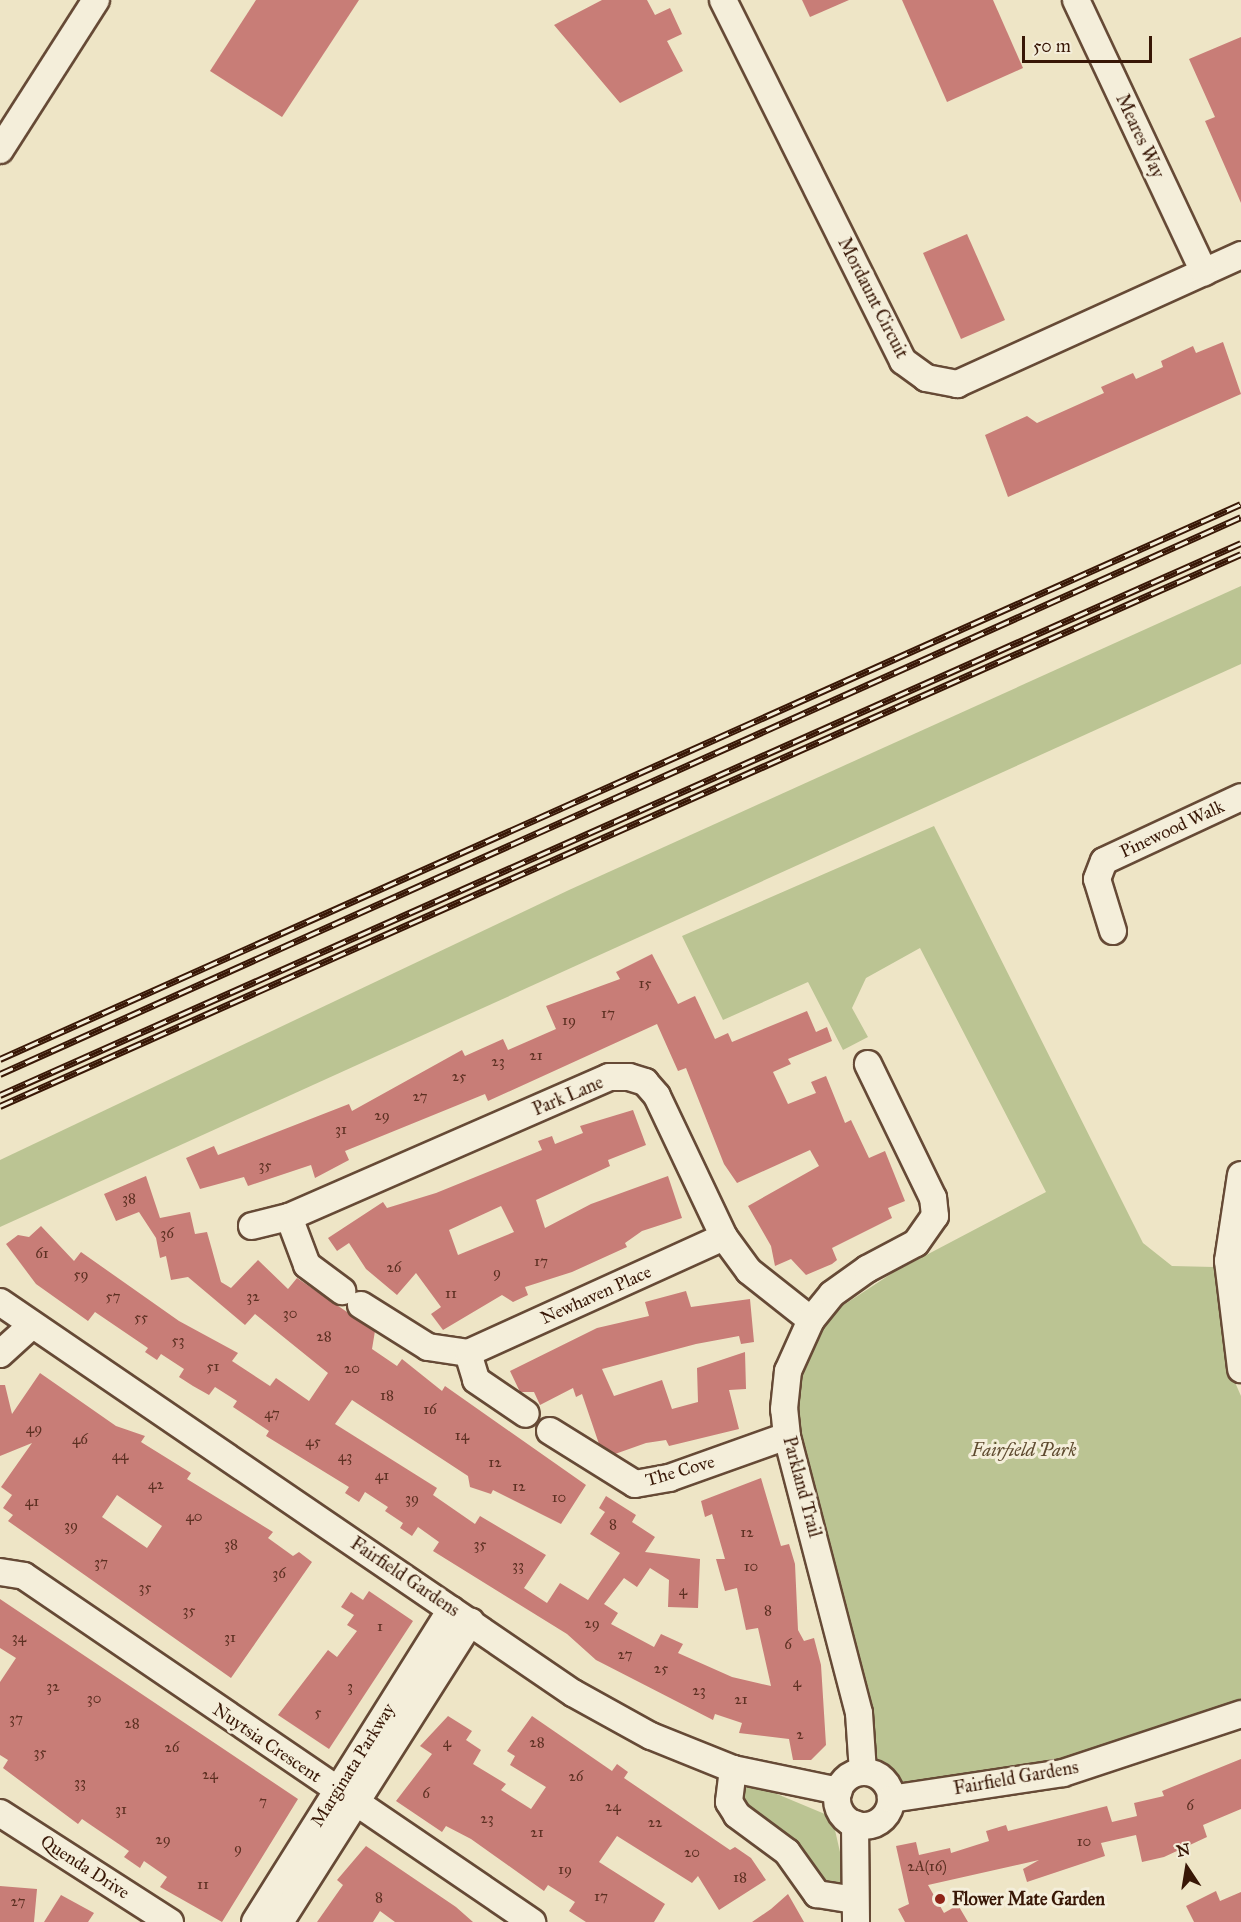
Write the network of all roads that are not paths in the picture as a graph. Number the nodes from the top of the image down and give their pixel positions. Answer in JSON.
{"nodes":[{"id":1,"x":96,"y":0,"type":"edge"},
{"id":2,"x":723,"y":0,"type":"edge"},
{"id":3,"x":1076,"y":0,"type":"edge"},
{"id":4,"x":0,"y":150,"type":"edge"},
{"id":5,"x":1241,"y":255,"type":"edge"},
{"id":6,"x":1204,"y":272,"type":"junction"},
{"id":7,"x":1241,"y":797,"type":"edge"},
{"id":8,"x":1113,"y":931,"type":"dead end"},
{"id":9,"x":868,"y":1064,"type":"dead end"},
{"id":10,"x":1241,"y":1175,"type":"edge"},
{"id":11,"x":289,"y":1217,"type":"junction"},
{"id":12,"x":252,"y":1226,"type":"dead end"},
{"id":13,"x":724,"y":1237,"type":"junction"},
{"id":14,"x":0,"y":1302,"type":"edge"},
{"id":15,"x":811,"y":1320,"type":"junction"},
{"id":16,"x":32,"y":1325,"type":"junction"},
{"id":17,"x":468,"y":1353,"type":"junction"},
{"id":18,"x":0,"y":1354,"type":"edge"},
{"id":19,"x":1241,"y":1369,"type":"edge"},
{"id":20,"x":526,"y":1414,"type":"dead end"},
{"id":21,"x":550,"y":1431,"type":"dead end"},
{"id":22,"x":786,"y":1436,"type":"junction"},
{"id":23,"x":0,"y":1572,"type":"edge"},
{"id":24,"x":461,"y":1615,"type":"junction"},
{"id":25,"x":1241,"y":1714,"type":"edge"},
{"id":26,"x":733,"y":1769,"type":"junction"},
{"id":27,"x":863,"y":1772,"type":"junction"},
{"id":28,"x":838,"y":1791,"type":"junction"},
{"id":29,"x":346,"y":1797,"type":"junction"},
{"id":30,"x":891,"y":1799,"type":"junction"},
{"id":31,"x":0,"y":1813,"type":"edge"},
{"id":32,"x":855,"y":1824,"type":"junction"},
{"id":33,"x":854,"y":1911,"type":"edge"},
{"id":34,"x":170,"y":1922,"type":"edge"},
{"id":35,"x":255,"y":1922,"type":"edge"},
{"id":36,"x":280,"y":1922,"type":"edge"},
{"id":37,"x":532,"y":1922,"type":"edge"}],
"edges":[{"from":1,"to":4,"type":"street"},
{"from":2,"to":6,"type":"street","name":"Mordaunt Circuit"},
{"from":3,"to":6,"type":"street","name":"Meares Way"},
{"from":5,"to":6,"type":"street","name":"Mordaunt Circuit"},
{"from":7,"to":8,"type":"street","name":"Pinewood Walk"},
{"from":9,"to":15,"type":"street","name":"Parkland Trail"},
{"from":10,"to":19,"type":"street"},
{"from":11,"to":12,"type":"street","name":"Park Lane"},
{"from":11,"to":13,"type":"street","name":"Park Lane"},
{"from":11,"to":17,"type":"street"},
{"from":13,"to":15,"type":"street","name":"Park Lane"},
{"from":13,"to":17,"type":"street","name":"Newhaven Place"},
{"from":14,"to":16,"type":"street","name":"Fairfield Gardens"},
{"from":15,"to":22,"type":"street","name":"Parkland Trail"},
{"from":16,"to":18,"type":"street"},
{"from":16,"to":24,"type":"street","name":"Fairfield Gardens"},
{"from":17,"to":20,"type":"street"},
{"from":21,"to":22,"type":"street","name":"The Cove"},
{"from":22,"to":27,"type":"street","name":"Parkland Trail"},
{"from":23,"to":29,"type":"street","name":"Nuytsia Crescent"},
{"from":24,"to":26,"type":"street","name":"Fairfield Gardens"},
{"from":24,"to":29,"type":"street","name":"Marginata Parkway"},
{"from":25,"to":30,"type":"street","name":"Fairfield Gardens"},
{"from":26,"to":28,"type":"street","name":"Fairfield Gardens"},
{"from":26,"to":33,"type":"street"},
{"from":27,"to":28,"type":"street"},
{"from":27,"to":30,"type":"street"},
{"from":28,"to":32,"type":"street"},
{"from":29,"to":35,"type":"street","name":"Marginata Parkway"},
{"from":29,"to":36,"type":"street","name":"Marginata Parkway"},
{"from":29,"to":37,"type":"street","name":"Nuytsia Crescent"},
{"from":30,"to":32,"type":"street"},
{"from":31,"to":34,"type":"street","name":"Quenda Drive"},
{"from":32,"to":33,"type":"street"}]}
